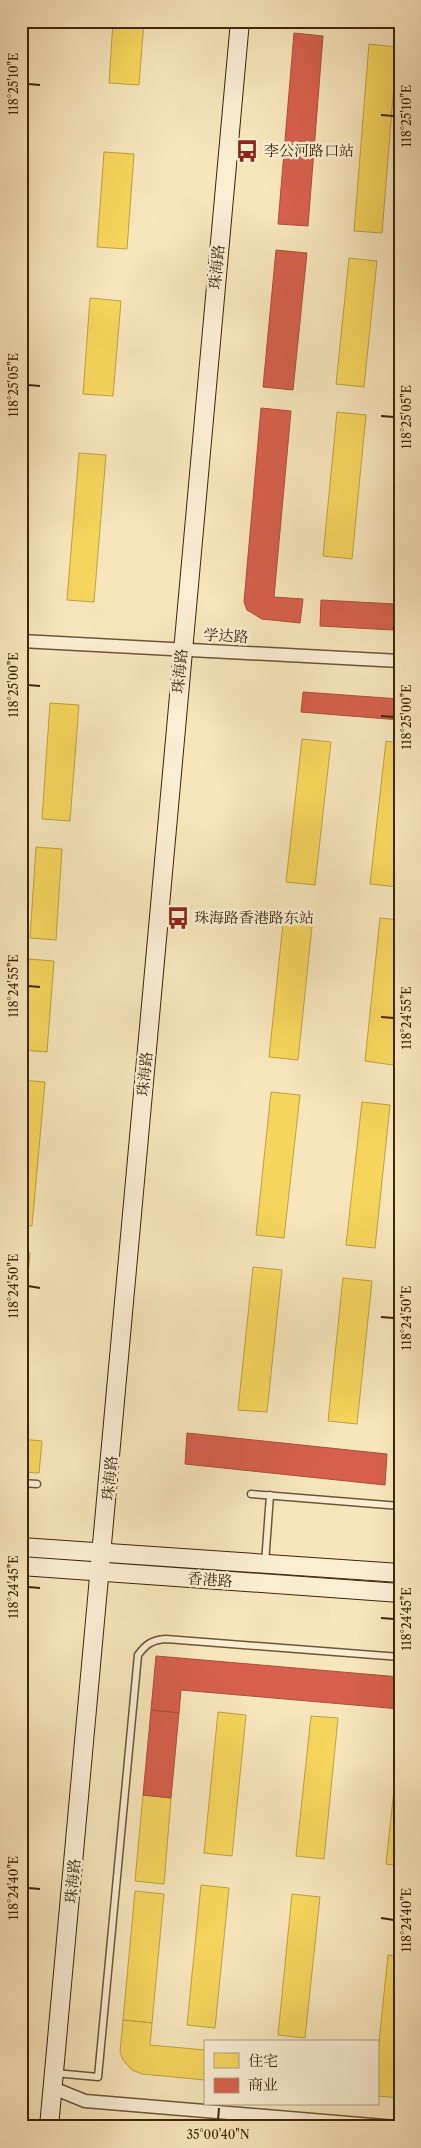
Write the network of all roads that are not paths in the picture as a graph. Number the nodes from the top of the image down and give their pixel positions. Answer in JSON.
{"nodes":[{"id":1,"x":240,"y":21,"type":"edge"},
{"id":2,"x":21,"y":641,"type":"edge"},
{"id":3,"x":182,"y":650,"type":"junction"},
{"id":4,"x":400,"y":661,"type":"edge"},
{"id":5,"x":21,"y":1483,"type":"edge"},
{"id":6,"x":37,"y":1484,"type":"dead end"},
{"id":7,"x":251,"y":1494,"type":"dead end"},
{"id":8,"x":270,"y":1495,"type":"junction"},
{"id":9,"x":400,"y":1506,"type":"edge"},
{"id":10,"x":21,"y":1547,"type":"edge"},
{"id":11,"x":103,"y":1554,"type":"junction"},
{"id":12,"x":265,"y":1564,"type":"junction"},
{"id":13,"x":21,"y":1566,"type":"edge"},
{"id":14,"x":102,"y":1572,"type":"junction"},
{"id":15,"x":400,"y":1573,"type":"edge"},
{"id":16,"x":400,"y":1593,"type":"edge"},
{"id":17,"x":400,"y":1657,"type":"edge"},
{"id":18,"x":54,"y":2081,"type":"junction"},
{"id":19,"x":49,"y":2127,"type":"edge"},
{"id":20,"x":396,"y":2127,"type":"edge"}],
"edges":[{"from":1,"to":3,"type":"main road","name":"珠海路"},
{"from":2,"to":3,"type":"street","name":"学达路"},
{"from":3,"to":4,"type":"street","name":"学达路"},
{"from":3,"to":11,"type":"main road","name":"珠海路"},
{"from":5,"to":6,"type":"lane"},
{"from":7,"to":8,"type":"lane"},
{"from":8,"to":9,"type":"lane"},
{"from":8,"to":12,"type":"lane"},
{"from":10,"to":11,"type":"main road","name":"香港路"},
{"from":11,"to":12,"type":"main road","name":"香港路"},
{"from":11,"to":14,"type":"main road","name":"珠海路"},
{"from":12,"to":15,"type":"main road","name":"香港路"},
{"from":13,"to":14,"type":"main road","name":"香港路"},
{"from":14,"to":16,"type":"main road","name":"香港路"},
{"from":14,"to":18,"type":"main road","name":"珠海路"},
{"from":17,"to":18,"type":"lane"},
{"from":18,"to":19,"type":"main road","name":"珠海路"},
{"from":18,"to":20,"type":"street"}]}
